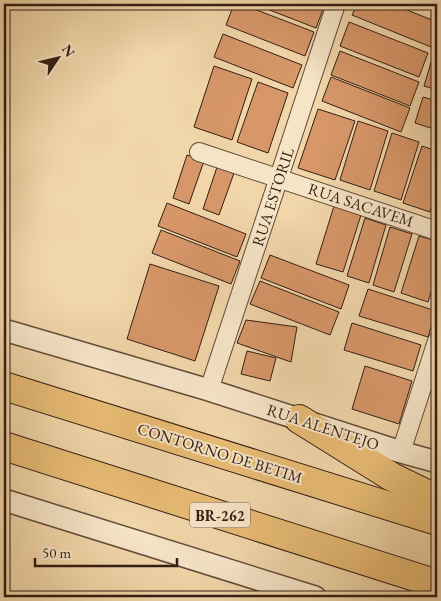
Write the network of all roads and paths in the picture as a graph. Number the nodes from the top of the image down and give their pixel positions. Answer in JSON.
{"nodes":[{"id":1,"x":336,"y":4,"type":"edge"},
{"id":2,"x":198,"y":152,"type":"dead end"},
{"id":3,"x":279,"y":178,"type":"junction"},
{"id":4,"x":437,"y":231,"type":"edge"},
{"id":5,"x":4,"y":330,"type":"edge"},
{"id":6,"x":437,"y":341,"type":"edge"},
{"id":7,"x":4,"y":386,"type":"edge"},
{"id":8,"x":209,"y":390,"type":"junction"},
{"id":9,"x":299,"y":419,"type":"junction"},
{"id":10,"x":4,"y":446,"type":"edge"},
{"id":11,"x":401,"y":452,"type":"junction"},
{"id":12,"x":437,"y":462,"type":"edge"},
{"id":13,"x":437,"y":499,"type":"edge"},
{"id":14,"x":4,"y":500,"type":"edge"},
{"id":15,"x":437,"y":521,"type":"edge"},
{"id":16,"x":437,"y":584,"type":"edge"},
{"id":17,"x":315,"y":597,"type":"edge"}],
"edges":[{"from":1,"to":3,"type":"street","name":"RUA ESTORIL"},
{"from":2,"to":3,"type":"street","name":"RUA SACAVEM"},
{"from":3,"to":4,"type":"street","name":"RUA SACAVEM"},
{"from":3,"to":8,"type":"street","name":"RUA ESTORIL"},
{"from":5,"to":8,"type":"street","name":"RUA ALENTEJO"},
{"from":6,"to":11,"type":"street"},
{"from":7,"to":15,"type":"highway","name":"CONTORNO DE BETIM"},
{"from":8,"to":9,"type":"street","name":"RUA ALENTEJO"},
{"from":9,"to":11,"type":"street","name":"RUA ALENTEJO"},
{"from":9,"to":13,"type":"highway"},
{"from":10,"to":16,"type":"highway","number":"BR-262"},
{"from":11,"to":12,"type":"street","name":"RUA ALENTEJO"},
{"from":14,"to":17,"type":"street"}]}
